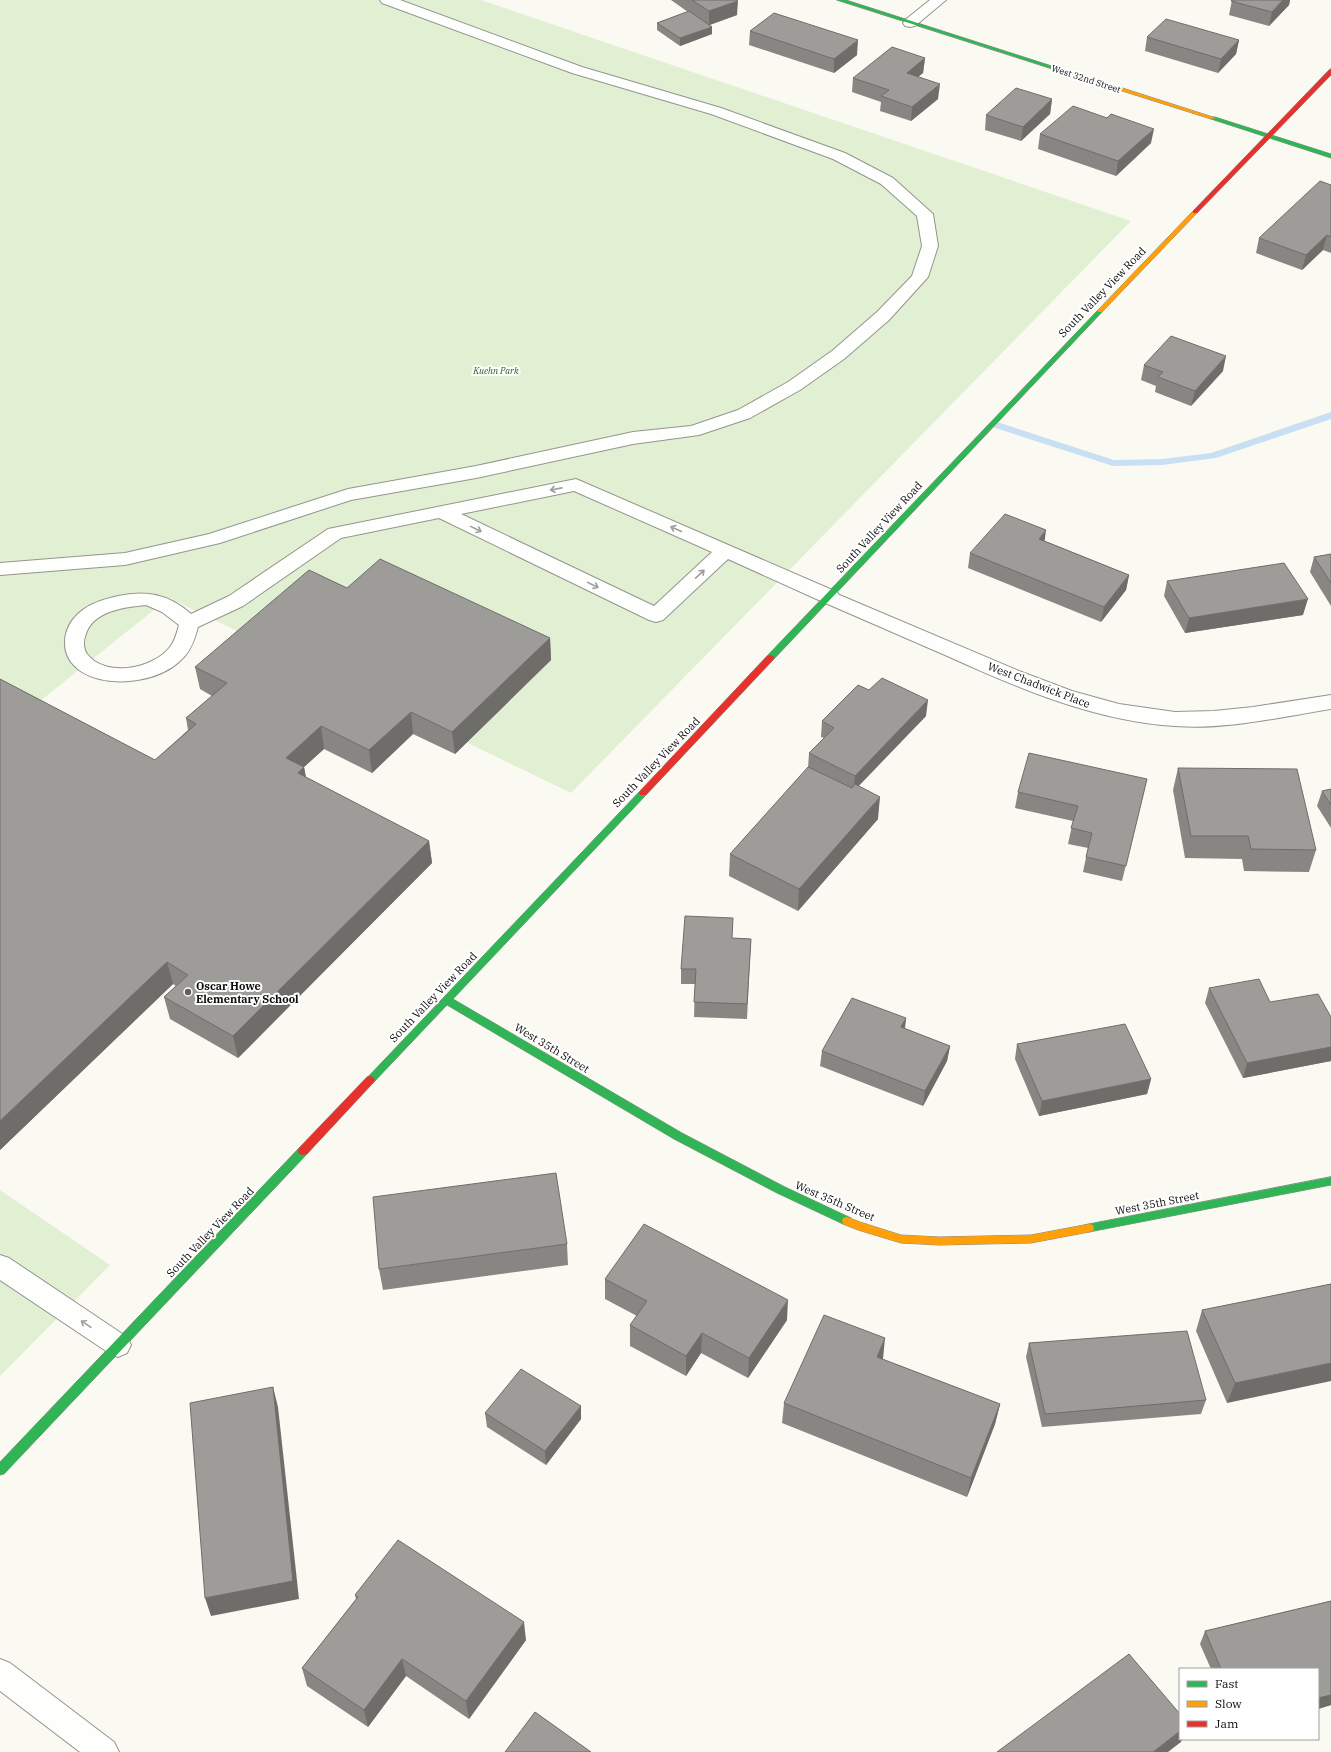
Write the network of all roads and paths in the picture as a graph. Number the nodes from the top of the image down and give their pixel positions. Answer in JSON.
{"nodes":[{"id":1,"x":387,"y":0,"type":"edge"},
{"id":2,"x":840,"y":0,"type":"edge"},
{"id":3,"x":939,"y":0,"type":"edge"},
{"id":4,"x":910,"y":23,"type":"junction"},
{"id":5,"x":1331,"y":71,"type":"edge"},
{"id":6,"x":1269,"y":137,"type":"junction"},
{"id":7,"x":1331,"y":156,"type":"edge"},
{"id":8,"x":440,"y":512,"type":"junction"},
{"id":9,"x":725,"y":551,"type":"junction"},
{"id":10,"x":0,"y":569,"type":"edge"},
{"id":11,"x":830,"y":597,"type":"junction"},
{"id":12,"x":189,"y":623,"type":"junction"},
{"id":13,"x":1331,"y":702,"type":"edge"},
{"id":14,"x":447,"y":1000,"type":"junction"},
{"id":15,"x":1331,"y":1181,"type":"edge"},
{"id":16,"x":0,"y":1266,"type":"edge"},
{"id":17,"x":118,"y":1345,"type":"junction"},
{"id":18,"x":0,"y":1470,"type":"edge"},
{"id":19,"x":0,"y":1673,"type":"edge"},
{"id":20,"x":104,"y":1752,"type":"edge"}],
"edges":[{"from":1,"to":10,"type":"street"},
{"from":2,"to":4,"type":"street","name":"West 32nd Street"},
{"from":3,"to":4,"type":"street"},
{"from":4,"to":6,"type":"street","name":"West 32nd Street"},
{"from":5,"to":6,"type":"street","name":"South Valley View Road"},
{"from":6,"to":7,"type":"street","name":"West 32nd Street"},
{"from":6,"to":11,"type":"street","name":"South Valley View Road"},
{"from":9,"to":8,"type":"street","name":"West Chadwick Place","one_way":true},
{"from":8,"to":9,"type":"street","one_way":true},
{"from":8,"to":12,"type":"street","name":"West Chadwick Place"},
{"from":9,"to":11,"type":"street","name":"West Chadwick Place"},
{"from":11,"to":13,"type":"street","name":"West Chadwick Place"},
{"from":11,"to":14,"type":"street","name":"South Valley View Road"},
{"from":12,"to":12,"type":"street"},
{"from":14,"to":15,"type":"street","name":"West 35th Street"},
{"from":14,"to":17,"type":"street","name":"South Valley View Road"},
{"from":17,"to":16,"type":"street","one_way":true},
{"from":17,"to":18,"type":"street","name":"South Valley View Road"},
{"from":19,"to":20,"type":"street"}]}
